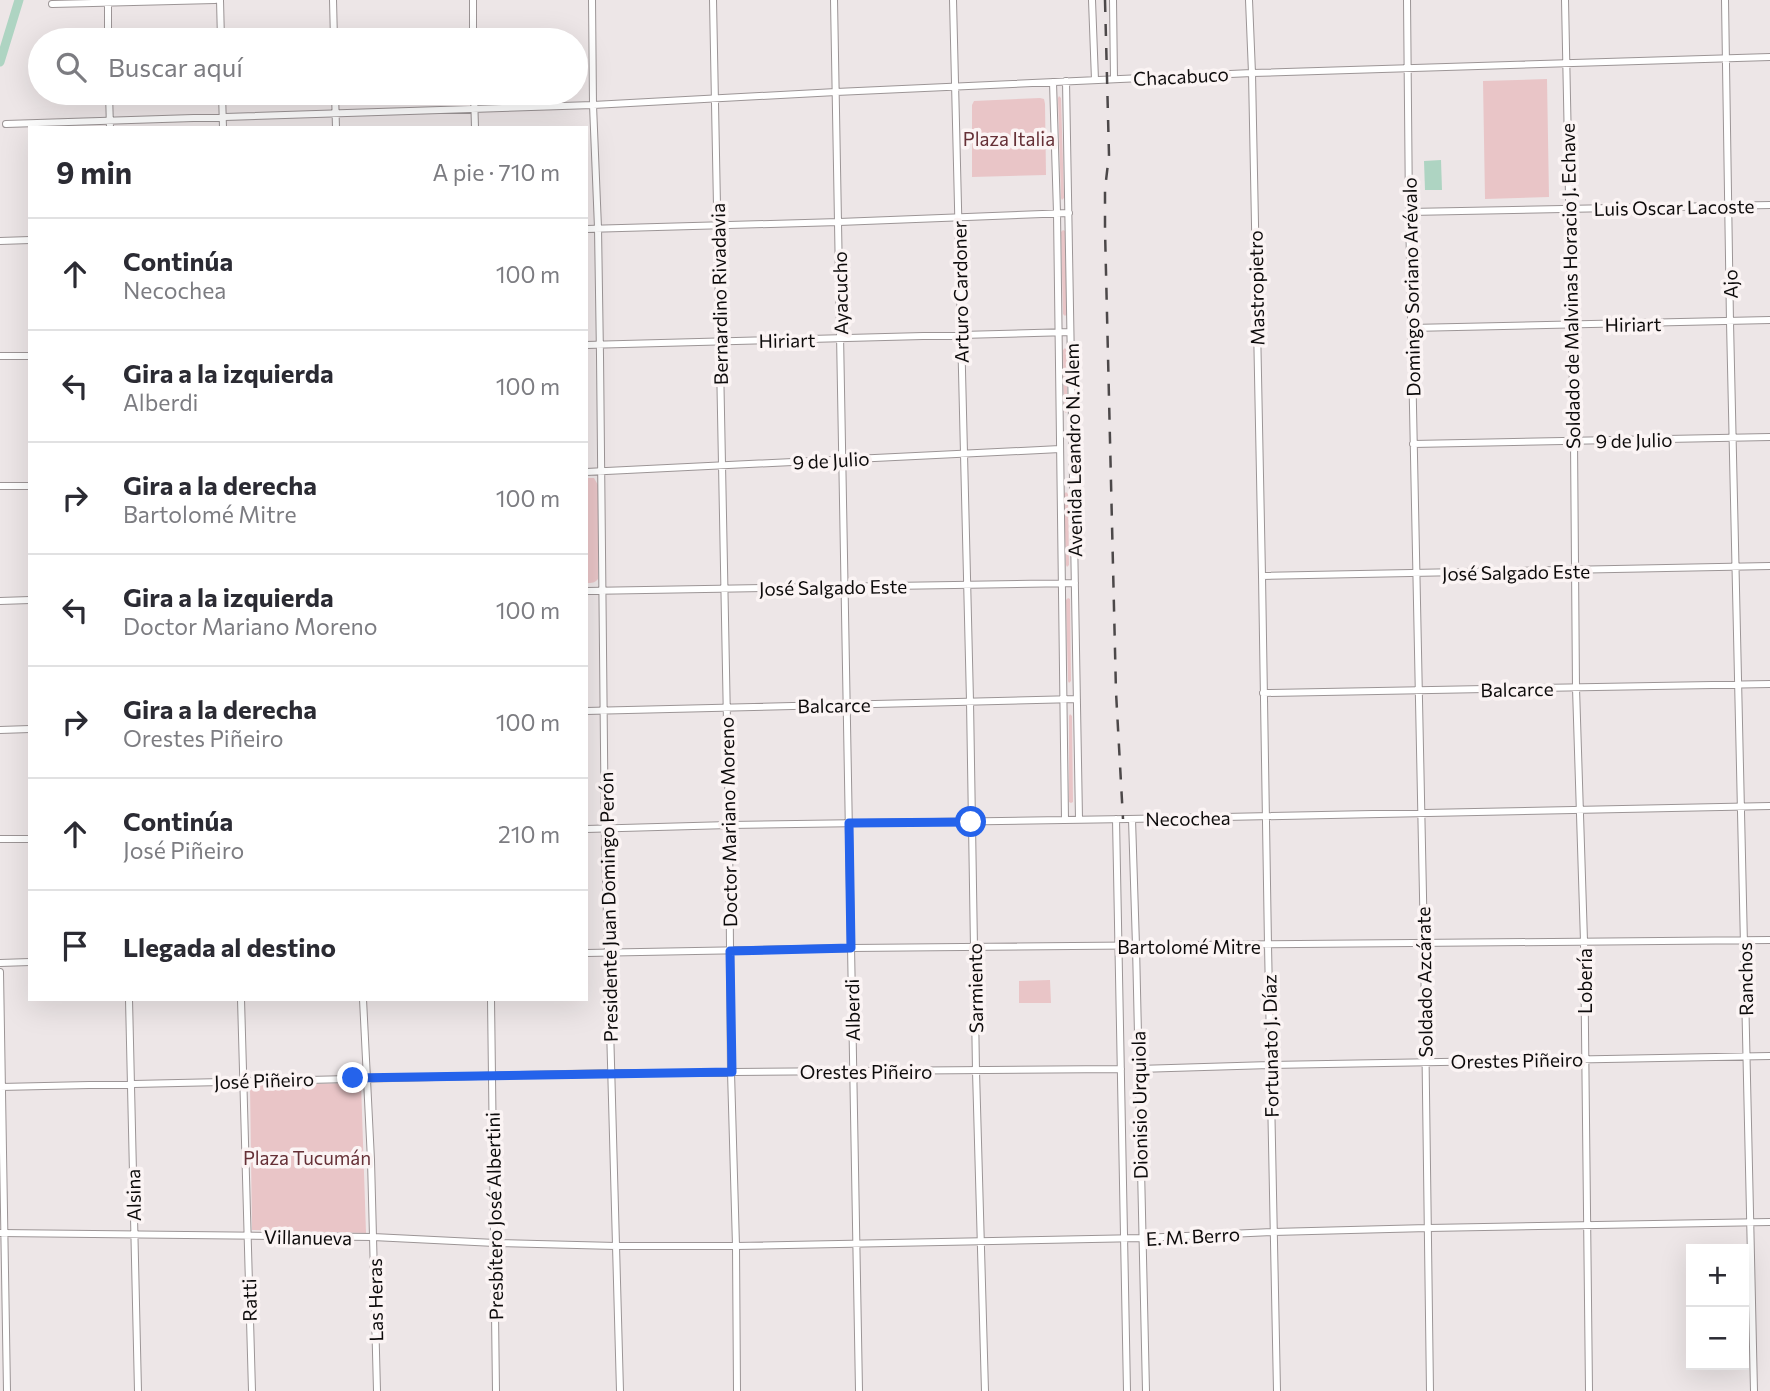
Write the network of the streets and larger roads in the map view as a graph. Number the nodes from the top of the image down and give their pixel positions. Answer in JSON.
{"nodes":[{"id":1,"x":215,"y":0,"type":"edge"},
{"id":2,"x":220,"y":0,"type":"edge"},
{"id":3,"x":333,"y":0,"type":"edge"},
{"id":4,"x":473,"y":0,"type":"edge"},
{"id":5,"x":592,"y":0,"type":"edge"},
{"id":6,"x":713,"y":0,"type":"edge"},
{"id":7,"x":834,"y":0,"type":"edge"},
{"id":8,"x":953,"y":0,"type":"edge"},
{"id":9,"x":1092,"y":0,"type":"edge"},
{"id":10,"x":1113,"y":0,"type":"edge"},
{"id":11,"x":1249,"y":0,"type":"edge"},
{"id":12,"x":1407,"y":0,"type":"edge"},
{"id":13,"x":1565,"y":0,"type":"edge"},
{"id":14,"x":1725,"y":0,"type":"edge"},
{"id":15,"x":108,"y":2,"type":"edge"},
{"id":16,"x":52,"y":4,"type":"dead end"},
{"id":17,"x":108,"y":28,"type":"edge"},
{"id":18,"x":221,"y":28,"type":"edge"},
{"id":19,"x":334,"y":28,"type":"edge"},
{"id":20,"x":473,"y":28,"type":"edge"},
{"id":21,"x":1727,"y":57,"type":"junction"},
{"id":22,"x":1770,"y":57,"type":"edge"},
{"id":23,"x":1566,"y":62,"type":"junction"},
{"id":24,"x":1408,"y":67,"type":"junction"},
{"id":25,"x":1252,"y":73,"type":"junction"},
{"id":26,"x":1115,"y":79,"type":"junction"},
{"id":27,"x":1094,"y":80,"type":"junction"},
{"id":28,"x":1066,"y":81,"type":"junction"},
{"id":29,"x":1053,"y":82,"type":"junction"},
{"id":30,"x":955,"y":86,"type":"junction"},
{"id":31,"x":836,"y":92,"type":"junction"},
{"id":32,"x":715,"y":99,"type":"junction"},
{"id":33,"x":109,"y":105,"type":"edge"},
{"id":34,"x":222,"y":105,"type":"edge"},
{"id":35,"x":336,"y":105,"type":"edge"},
{"id":36,"x":474,"y":105,"type":"edge"},
{"id":37,"x":593,"y":105,"type":"junction"},
{"id":38,"x":474,"y":110,"type":"junction"},
{"id":39,"x":336,"y":114,"type":"junction"},
{"id":40,"x":223,"y":117,"type":"junction"},
{"id":41,"x":6,"y":124,"type":"dead end"},
{"id":42,"x":110,"y":125,"type":"edge"},
{"id":43,"x":223,"y":126,"type":"edge"},
{"id":44,"x":336,"y":126,"type":"edge"},
{"id":45,"x":475,"y":126,"type":"edge"},
{"id":46,"x":1770,"y":205,"type":"edge"},
{"id":47,"x":1728,"y":206,"type":"junction"},
{"id":48,"x":1569,"y":208,"type":"junction"},
{"id":49,"x":1409,"y":212,"type":"junction"},
{"id":50,"x":1057,"y":213,"type":"junction"},
{"id":51,"x":1069,"y":213,"type":"junction"},
{"id":52,"x":959,"y":218,"type":"junction"},
{"id":53,"x":839,"y":222,"type":"junction"},
{"id":54,"x":718,"y":224,"type":"junction"},
{"id":55,"x":598,"y":228,"type":"junction"},
{"id":56,"x":588,"y":229,"type":"edge"},
{"id":57,"x":28,"y":240,"type":"edge"},
{"id":58,"x":0,"y":241,"type":"edge"},
{"id":59,"x":1770,"y":320,"type":"edge"},
{"id":60,"x":1730,"y":322,"type":"junction"},
{"id":61,"x":1572,"y":325,"type":"junction"},
{"id":62,"x":1411,"y":328,"type":"junction"},
{"id":63,"x":1059,"y":332,"type":"junction"},
{"id":64,"x":1070,"y":332,"type":"junction"},
{"id":65,"x":961,"y":334,"type":"junction"},
{"id":66,"x":841,"y":339,"type":"junction"},
{"id":67,"x":720,"y":341,"type":"junction"},
{"id":68,"x":588,"y":345,"type":"edge"},
{"id":69,"x":600,"y":345,"type":"junction"},
{"id":70,"x":0,"y":356,"type":"edge"},
{"id":71,"x":28,"y":356,"type":"edge"},
{"id":72,"x":1059,"y":420,"type":"junction"},
{"id":73,"x":1072,"y":420,"type":"junction"},
{"id":74,"x":1770,"y":437,"type":"edge"},
{"id":75,"x":1733,"y":438,"type":"junction"},
{"id":76,"x":1574,"y":441,"type":"junction"},
{"id":77,"x":1413,"y":444,"type":"junction"},
{"id":78,"x":1060,"y":449,"type":"junction"},
{"id":79,"x":963,"y":454,"type":"junction"},
{"id":80,"x":843,"y":459,"type":"junction"},
{"id":81,"x":721,"y":465,"type":"junction"},
{"id":82,"x":588,"y":472,"type":"edge"},
{"id":83,"x":602,"y":472,"type":"junction"},
{"id":84,"x":1060,"y":481,"type":"junction"},
{"id":85,"x":1073,"y":481,"type":"junction"},
{"id":86,"x":0,"y":486,"type":"edge"},
{"id":87,"x":28,"y":486,"type":"edge"},
{"id":88,"x":1770,"y":566,"type":"edge"},
{"id":89,"x":1737,"y":567,"type":"junction"},
{"id":90,"x":1575,"y":571,"type":"junction"},
{"id":91,"x":1417,"y":574,"type":"junction"},
{"id":92,"x":1262,"y":576,"type":"junction"},
{"id":93,"x":1062,"y":583,"type":"junction"},
{"id":94,"x":1075,"y":583,"type":"junction"},
{"id":95,"x":967,"y":585,"type":"junction"},
{"id":96,"x":845,"y":586,"type":"junction"},
{"id":97,"x":724,"y":588,"type":"junction"},
{"id":98,"x":588,"y":590,"type":"edge"},
{"id":99,"x":603,"y":591,"type":"junction"},
{"id":100,"x":28,"y":600,"type":"edge"},
{"id":101,"x":0,"y":601,"type":"edge"},
{"id":102,"x":1770,"y":684,"type":"edge"},
{"id":103,"x":1738,"y":685,"type":"junction"},
{"id":104,"x":1576,"y":688,"type":"junction"},
{"id":105,"x":1419,"y":691,"type":"junction"},
{"id":106,"x":1263,"y":693,"type":"junction"},
{"id":107,"x":1063,"y":699,"type":"junction"},
{"id":108,"x":1077,"y":699,"type":"junction"},
{"id":109,"x":970,"y":701,"type":"junction"},
{"id":110,"x":847,"y":704,"type":"junction"},
{"id":111,"x":726,"y":707,"type":"junction"},
{"id":112,"x":605,"y":710,"type":"junction"},
{"id":113,"x":588,"y":711,"type":"edge"},
{"id":114,"x":28,"y":729,"type":"edge"},
{"id":115,"x":0,"y":730,"type":"edge"},
{"id":116,"x":1741,"y":806,"type":"junction"},
{"id":117,"x":1770,"y":806,"type":"edge"},
{"id":118,"x":1580,"y":810,"type":"junction"},
{"id":119,"x":1422,"y":812,"type":"junction"},
{"id":120,"x":1265,"y":816,"type":"junction"},
{"id":121,"x":1079,"y":819,"type":"junction"},
{"id":122,"x":1116,"y":819,"type":"junction"},
{"id":123,"x":1132,"y":819,"type":"junction"},
{"id":124,"x":1065,"y":820,"type":"junction"},
{"id":125,"x":971,"y":822,"type":"junction"},
{"id":126,"x":849,"y":823,"type":"junction"},
{"id":127,"x":729,"y":825,"type":"junction"},
{"id":128,"x":588,"y":829,"type":"edge"},
{"id":129,"x":605,"y":829,"type":"junction"},
{"id":130,"x":0,"y":839,"type":"edge"},
{"id":131,"x":28,"y":839,"type":"edge"},
{"id":132,"x":1744,"y":940,"type":"junction"},
{"id":133,"x":1770,"y":940,"type":"edge"},
{"id":134,"x":1584,"y":941,"type":"junction"},
{"id":135,"x":1424,"y":944,"type":"junction"},
{"id":136,"x":1268,"y":945,"type":"junction"},
{"id":137,"x":1118,"y":946,"type":"junction"},
{"id":138,"x":1136,"y":946,"type":"junction"},
{"id":139,"x":851,"y":948,"type":"junction"},
{"id":140,"x":975,"y":948,"type":"junction"},
{"id":141,"x":730,"y":951,"type":"junction"},
{"id":142,"x":588,"y":953,"type":"edge"},
{"id":143,"x":608,"y":953,"type":"junction"},
{"id":144,"x":28,"y":962,"type":"edge"},
{"id":145,"x":0,"y":963,"type":"edge"},
{"id":146,"x":0,"y":972,"type":"edge"},
{"id":147,"x":128,"y":1001,"type":"edge"},
{"id":148,"x":241,"y":1001,"type":"edge"},
{"id":149,"x":363,"y":1001,"type":"edge"},
{"id":150,"x":491,"y":1001,"type":"edge"},
{"id":151,"x":1747,"y":1056,"type":"junction"},
{"id":152,"x":1770,"y":1056,"type":"edge"},
{"id":153,"x":1585,"y":1059,"type":"junction"},
{"id":154,"x":1425,"y":1062,"type":"junction"},
{"id":155,"x":1270,"y":1065,"type":"junction"},
{"id":156,"x":1121,"y":1069,"type":"junction"},
{"id":157,"x":1138,"y":1069,"type":"junction"},
{"id":158,"x":853,"y":1071,"type":"junction"},
{"id":159,"x":976,"y":1071,"type":"junction"},
{"id":160,"x":732,"y":1072,"type":"junction"},
{"id":161,"x":611,"y":1073,"type":"junction"},
{"id":162,"x":493,"y":1076,"type":"junction"},
{"id":163,"x":367,"y":1077,"type":"junction"},
{"id":164,"x":242,"y":1080,"type":"junction"},
{"id":165,"x":130,"y":1084,"type":"junction"},
{"id":166,"x":1,"y":1087,"type":"edge"},
{"id":167,"x":1751,"y":1222,"type":"junction"},
{"id":168,"x":1770,"y":1222,"type":"edge"},
{"id":169,"x":1587,"y":1226,"type":"junction"},
{"id":170,"x":1428,"y":1228,"type":"junction"},
{"id":171,"x":1273,"y":1232,"type":"junction"},
{"id":172,"x":2,"y":1233,"type":"edge"},
{"id":173,"x":134,"y":1234,"type":"junction"},
{"id":174,"x":248,"y":1236,"type":"junction"},
{"id":175,"x":373,"y":1237,"type":"junction"},
{"id":176,"x":1124,"y":1238,"type":"junction"},
{"id":177,"x":1142,"y":1238,"type":"junction"},
{"id":178,"x":980,"y":1241,"type":"junction"},
{"id":179,"x":495,"y":1243,"type":"junction"},
{"id":180,"x":856,"y":1244,"type":"junction"},
{"id":181,"x":616,"y":1246,"type":"junction"},
{"id":182,"x":736,"y":1246,"type":"junction"},
{"id":183,"x":8,"y":1391,"type":"edge"},
{"id":184,"x":138,"y":1391,"type":"edge"},
{"id":185,"x":252,"y":1391,"type":"edge"},
{"id":186,"x":377,"y":1391,"type":"edge"},
{"id":187,"x":496,"y":1391,"type":"edge"},
{"id":188,"x":620,"y":1391,"type":"edge"},
{"id":189,"x":737,"y":1391,"type":"edge"},
{"id":190,"x":859,"y":1391,"type":"edge"},
{"id":191,"x":985,"y":1391,"type":"edge"},
{"id":192,"x":1127,"y":1391,"type":"edge"},
{"id":193,"x":1146,"y":1391,"type":"edge"},
{"id":194,"x":1278,"y":1391,"type":"edge"},
{"id":195,"x":1430,"y":1391,"type":"edge"},
{"id":196,"x":1589,"y":1391,"type":"edge"},
{"id":197,"x":1754,"y":1391,"type":"edge"}],
"edges":[{"from":1,"to":15,"type":"street"},
{"from":2,"to":18,"type":"street"},
{"from":3,"to":19,"type":"street"},
{"from":4,"to":20,"type":"street"},
{"from":5,"to":37,"type":"street","name":"Presidente Juan Domingo Perón"},
{"from":6,"to":32,"type":"street","name":"Bernardino Rivadavia"},
{"from":7,"to":31,"type":"street","name":"Ayacucho"},
{"from":8,"to":30,"type":"street","name":"Arturo Cardoner"},
{"from":9,"to":27,"type":"street"},
{"from":10,"to":26,"type":"street"},
{"from":11,"to":25,"type":"street","name":"Mastropietro"},
{"from":12,"to":24,"type":"street","name":"Domingo Soriano Arévalo"},
{"from":13,"to":23,"type":"street","name":"Soldado de Malvinas Horacio J. Echave"},
{"from":14,"to":21,"type":"street","name":"Ajo"},
{"from":15,"to":16,"type":"street"},
{"from":15,"to":17,"type":"street"},
{"from":21,"to":22,"type":"street","name":"Chacabuco"},
{"from":21,"to":23,"type":"street","name":"Chacabuco"},
{"from":21,"to":47,"type":"street","name":"Ajo"},
{"from":23,"to":24,"type":"street","name":"Chacabuco"},
{"from":23,"to":48,"type":"street","name":"Soldado de Malvinas Horacio J. Echave"},
{"from":24,"to":25,"type":"street","name":"Chacabuco"},
{"from":24,"to":49,"type":"street","name":"Domingo Soriano Arévalo"},
{"from":25,"to":26,"type":"street","name":"Chacabuco"},
{"from":25,"to":92,"type":"street","name":"Mastropietro"},
{"from":26,"to":27,"type":"street","name":"Chacabuco"},
{"from":27,"to":28,"type":"street","name":"Chacabuco"},
{"from":28,"to":29,"type":"street","name":"Chacabuco"},
{"from":28,"to":51,"type":"street","name":"Avenida Leandro N. Alem"},
{"from":29,"to":30,"type":"street","name":"Chacabuco"},
{"from":29,"to":50,"type":"street","name":"Avenida Leandro N. Alem"},
{"from":30,"to":31,"type":"street","name":"Chacabuco"},
{"from":30,"to":52,"type":"street","name":"Arturo Cardoner"},
{"from":31,"to":32,"type":"street","name":"Chacabuco"},
{"from":31,"to":53,"type":"street","name":"Ayacucho"},
{"from":32,"to":37,"type":"street","name":"Chacabuco"},
{"from":32,"to":54,"type":"street","name":"Bernardino Rivadavia"},
{"from":33,"to":42,"type":"street"},
{"from":34,"to":40,"type":"street"},
{"from":35,"to":39,"type":"street"},
{"from":36,"to":38,"type":"street"},
{"from":37,"to":38,"type":"street","name":"Chacabuco"},
{"from":37,"to":55,"type":"street","name":"Presidente Juan Domingo Perón"},
{"from":38,"to":39,"type":"street","name":"Chacabuco"},
{"from":38,"to":45,"type":"street"},
{"from":39,"to":40,"type":"street","name":"Chacabuco"},
{"from":39,"to":44,"type":"street"},
{"from":40,"to":42,"type":"street","name":"Chacabuco"},
{"from":40,"to":43,"type":"street"},
{"from":41,"to":42,"type":"street","name":"Chacabuco"},
{"from":46,"to":47,"type":"street","name":"Luis Oscar Lacoste"},
{"from":47,"to":48,"type":"street","name":"Luis Oscar Lacoste"},
{"from":47,"to":60,"type":"street","name":"Ajo"},
{"from":48,"to":49,"type":"street","name":"Luis Oscar Lacoste"},
{"from":48,"to":61,"type":"street","name":"Soldado de Malvinas Horacio J. Echave"},
{"from":49,"to":62,"type":"street","name":"Domingo Soriano Arévalo"},
{"from":50,"to":51,"type":"street"},
{"from":50,"to":52,"type":"street"},
{"from":50,"to":63,"type":"street","name":"Avenida Leandro N. Alem"},
{"from":51,"to":64,"type":"street","name":"Avenida Leandro N. Alem"},
{"from":52,"to":53,"type":"street"},
{"from":52,"to":65,"type":"street","name":"Arturo Cardoner"},
{"from":53,"to":54,"type":"street"},
{"from":53,"to":66,"type":"street","name":"Ayacucho"},
{"from":54,"to":55,"type":"street"},
{"from":54,"to":67,"type":"street","name":"Bernardino Rivadavia"},
{"from":55,"to":56,"type":"street"},
{"from":55,"to":69,"type":"street","name":"Presidente Juan Domingo Perón"},
{"from":57,"to":58,"type":"street"},
{"from":59,"to":60,"type":"street","name":"Hiriart"},
{"from":60,"to":61,"type":"street","name":"Hiriart"},
{"from":60,"to":75,"type":"street","name":"Ajo"},
{"from":61,"to":62,"type":"street","name":"Hiriart"},
{"from":61,"to":76,"type":"street","name":"Soldado de Malvinas Horacio J. Echave"},
{"from":62,"to":77,"type":"street","name":"Domingo Soriano Arévalo"},
{"from":63,"to":64,"type":"street","name":"Hiriart"},
{"from":63,"to":65,"type":"street","name":"Hiriart"},
{"from":63,"to":72,"type":"street","name":"Avenida Leandro N. Alem"},
{"from":64,"to":73,"type":"street","name":"Avenida Leandro N. Alem"},
{"from":65,"to":66,"type":"street","name":"Hiriart"},
{"from":65,"to":79,"type":"street","name":"Arturo Cardoner"},
{"from":66,"to":67,"type":"street","name":"Hiriart"},
{"from":66,"to":80,"type":"street","name":"Ayacucho"},
{"from":67,"to":69,"type":"street","name":"Hiriart"},
{"from":67,"to":81,"type":"street","name":"Bernardino Rivadavia"},
{"from":68,"to":69,"type":"street","name":"Hiriart"},
{"from":69,"to":83,"type":"street","name":"Presidente Juan Domingo Perón"},
{"from":70,"to":71,"type":"street"},
{"from":72,"to":73,"type":"street"},
{"from":72,"to":78,"type":"street","name":"Avenida Leandro N. Alem"},
{"from":73,"to":85,"type":"street","name":"Avenida Leandro N. Alem"},
{"from":74,"to":75,"type":"street","name":"9 de Julio"},
{"from":75,"to":76,"type":"street","name":"9 de Julio"},
{"from":75,"to":89,"type":"street","name":"Ajo"},
{"from":76,"to":77,"type":"street","name":"9 de Julio"},
{"from":76,"to":90,"type":"street","name":"Soldado de Malvinas Horacio J. Echave"},
{"from":77,"to":91,"type":"street","name":"Domingo Soriano Arévalo"},
{"from":78,"to":79,"type":"street","name":"9 de Julio"},
{"from":78,"to":84,"type":"street","name":"Avenida Leandro N. Alem"},
{"from":79,"to":80,"type":"street","name":"9 de Julio"},
{"from":79,"to":95,"type":"street","name":"Arturo Cardoner"},
{"from":80,"to":81,"type":"street","name":"9 de Julio"},
{"from":80,"to":96,"type":"street","name":"Ayacucho"},
{"from":81,"to":83,"type":"street","name":"9 de Julio"},
{"from":81,"to":97,"type":"street","name":"Bernardino Rivadavia"},
{"from":82,"to":83,"type":"street","name":"9 de Julio"},
{"from":83,"to":99,"type":"street","name":"Presidente Juan Domingo Perón"},
{"from":84,"to":85,"type":"street"},
{"from":84,"to":93,"type":"street","name":"Avenida Leandro N. Alem"},
{"from":85,"to":94,"type":"street","name":"Avenida Leandro N. Alem"},
{"from":86,"to":87,"type":"street"},
{"from":88,"to":89,"type":"street","name":"José Salgado Este"},
{"from":89,"to":90,"type":"street","name":"José Salgado Este"},
{"from":89,"to":103,"type":"street","name":"Ranchos"},
{"from":90,"to":91,"type":"street","name":"José Salgado Este"},
{"from":90,"to":104,"type":"street","name":"Lobería"},
{"from":91,"to":92,"type":"street","name":"José Salgado Este"},
{"from":91,"to":105,"type":"street","name":"Soldado Azcárate"},
{"from":92,"to":106,"type":"street","name":"Fortunato J. Díaz"},
{"from":93,"to":94,"type":"street","name":"José Salgado Este"},
{"from":93,"to":95,"type":"street","name":"José Salgado Este"},
{"from":93,"to":107,"type":"street","name":"Avenida Leandro N. Alem"},
{"from":94,"to":108,"type":"street","name":"Avenida Leandro N. Alem"},
{"from":95,"to":96,"type":"street","name":"José Salgado Este"},
{"from":95,"to":109,"type":"street","name":"Sarmiento"},
{"from":96,"to":97,"type":"street","name":"José Salgado Este"},
{"from":96,"to":110,"type":"street","name":"Alberdi"},
{"from":97,"to":99,"type":"street","name":"José Salgado Este"},
{"from":97,"to":111,"type":"street","name":"Doctor Mariano Moreno"},
{"from":98,"to":99,"type":"street","name":"José Salgado Este"},
{"from":99,"to":112,"type":"street","name":"Presidente Juan Domingo Perón"},
{"from":100,"to":101,"type":"street"},
{"from":102,"to":103,"type":"street","name":"Balcarce"},
{"from":103,"to":104,"type":"street","name":"Balcarce"},
{"from":103,"to":116,"type":"street","name":"Ranchos"},
{"from":104,"to":105,"type":"street","name":"Balcarce"},
{"from":104,"to":118,"type":"street","name":"Lobería"},
{"from":105,"to":106,"type":"street","name":"Balcarce"},
{"from":105,"to":119,"type":"street","name":"Soldado Azcárate"},
{"from":106,"to":120,"type":"street","name":"Fortunato J. Díaz"},
{"from":107,"to":108,"type":"street","name":"Balcarce"},
{"from":107,"to":109,"type":"street","name":"Balcarce"},
{"from":107,"to":124,"type":"street","name":"Avenida Leandro N. Alem"},
{"from":108,"to":121,"type":"street","name":"Avenida Leandro N. Alem"},
{"from":109,"to":110,"type":"street","name":"Balcarce"},
{"from":109,"to":125,"type":"street","name":"Sarmiento"},
{"from":110,"to":111,"type":"street","name":"Balcarce"},
{"from":110,"to":126,"type":"street","name":"Alberdi"},
{"from":111,"to":112,"type":"street","name":"Balcarce"},
{"from":111,"to":127,"type":"street","name":"Doctor Mariano Moreno"},
{"from":112,"to":113,"type":"street","name":"Balcarce"},
{"from":112,"to":129,"type":"street","name":"Presidente Juan Domingo Perón"},
{"from":114,"to":115,"type":"street"},
{"from":116,"to":117,"type":"street","name":"Necochea"},
{"from":116,"to":118,"type":"street","name":"Necochea"},
{"from":116,"to":132,"type":"street","name":"Ranchos"},
{"from":118,"to":119,"type":"street","name":"Necochea"},
{"from":118,"to":134,"type":"street","name":"Lobería"},
{"from":119,"to":120,"type":"street","name":"Necochea"},
{"from":119,"to":135,"type":"street","name":"Soldado Azcárate"},
{"from":120,"to":123,"type":"street","name":"Necochea"},
{"from":120,"to":136,"type":"street","name":"Fortunato J. Díaz"},
{"from":121,"to":122,"type":"street","name":"Necochea"},
{"from":121,"to":124,"type":"street","name":"Necochea"},
{"from":122,"to":123,"type":"street","name":"Necochea"},
{"from":122,"to":137,"type":"street","name":"Dionisio Urquiola"},
{"from":123,"to":138,"type":"street","name":"Dionisio Urquiola"},
{"from":124,"to":125,"type":"street","name":"Necochea"},
{"from":125,"to":126,"type":"street","name":"Necochea"},
{"from":125,"to":140,"type":"street","name":"Sarmiento"},
{"from":126,"to":127,"type":"street","name":"Necochea"},
{"from":126,"to":139,"type":"street","name":"Alberdi"},
{"from":127,"to":129,"type":"street","name":"Necochea"},
{"from":127,"to":141,"type":"street","name":"Doctor Mariano Moreno"},
{"from":128,"to":129,"type":"street","name":"Necochea"},
{"from":129,"to":143,"type":"street","name":"Presidente Juan Domingo Perón"},
{"from":130,"to":131,"type":"street"},
{"from":132,"to":133,"type":"street","name":"Bartolomé Mitre"},
{"from":132,"to":134,"type":"street","name":"Bartolomé Mitre"},
{"from":132,"to":151,"type":"street","name":"Ranchos"},
{"from":134,"to":135,"type":"street","name":"Bartolomé Mitre"},
{"from":134,"to":153,"type":"street","name":"Lobería"},
{"from":135,"to":136,"type":"street","name":"Bartolomé Mitre"},
{"from":135,"to":154,"type":"street","name":"Soldado Azcárate"},
{"from":136,"to":138,"type":"street","name":"Bartolomé Mitre"},
{"from":136,"to":155,"type":"street","name":"Fortunato J. Díaz"},
{"from":137,"to":138,"type":"street","name":"Bartolomé Mitre"},
{"from":137,"to":140,"type":"street","name":"Bartolomé Mitre"},
{"from":137,"to":156,"type":"street","name":"Dionisio Urquiola"},
{"from":138,"to":157,"type":"street","name":"Dionisio Urquiola"},
{"from":139,"to":140,"type":"street","name":"Bartolomé Mitre"},
{"from":139,"to":141,"type":"street","name":"Bartolomé Mitre"},
{"from":139,"to":158,"type":"street","name":"Alberdi"},
{"from":140,"to":159,"type":"street","name":"Sarmiento"},
{"from":141,"to":143,"type":"street","name":"Bartolomé Mitre"},
{"from":141,"to":160,"type":"street","name":"Doctor Mariano Moreno"},
{"from":142,"to":143,"type":"street","name":"Bartolomé Mitre"},
{"from":143,"to":161,"type":"street","name":"Presidente Juan Domingo Perón"},
{"from":144,"to":145,"type":"street"},
{"from":146,"to":166,"type":"street"},
{"from":147,"to":165,"type":"street","name":"Alsina"},
{"from":148,"to":164,"type":"street","name":"Ratti"},
{"from":149,"to":163,"type":"street","name":"Las Heras"},
{"from":150,"to":162,"type":"street","name":"Presbítero José Albertini"},
{"from":151,"to":152,"type":"street","name":"Orestes Piñeiro"},
{"from":151,"to":153,"type":"street","name":"Orestes Piñeiro"},
{"from":151,"to":167,"type":"street","name":"Ranchos"},
{"from":153,"to":154,"type":"street","name":"Orestes Piñeiro"},
{"from":153,"to":169,"type":"street","name":"Lobería"},
{"from":154,"to":155,"type":"street","name":"Orestes Piñeiro"},
{"from":154,"to":170,"type":"street","name":"Soldado Azcárate"},
{"from":155,"to":157,"type":"street","name":"Orestes Piñeiro"},
{"from":155,"to":171,"type":"street","name":"Fortunato J. Díaz"},
{"from":156,"to":159,"type":"street","name":"Orestes Piñeiro"},
{"from":156,"to":176,"type":"street","name":"Dionisio Urquiola"},
{"from":157,"to":177,"type":"street","name":"Dionisio Urquiola"},
{"from":158,"to":159,"type":"street","name":"Orestes Piñeiro"},
{"from":158,"to":160,"type":"street","name":"Orestes Piñeiro"},
{"from":158,"to":180,"type":"street","name":"Alberdi"},
{"from":159,"to":178,"type":"street","name":"Sarmiento"},
{"from":160,"to":161,"type":"street","name":"Orestes Piñeiro"},
{"from":160,"to":182,"type":"street","name":"Doctor Mariano Moreno"},
{"from":161,"to":162,"type":"street","name":"José Piñeiro"},
{"from":161,"to":181,"type":"street","name":"Presidente Juan Domingo Perón"},
{"from":162,"to":163,"type":"street","name":"José Piñeiro"},
{"from":162,"to":179,"type":"street","name":"Presbítero José Albertini"},
{"from":163,"to":164,"type":"street","name":"José Piñeiro"},
{"from":163,"to":175,"type":"street","name":"Las Heras"},
{"from":164,"to":165,"type":"street","name":"José Piñeiro"},
{"from":164,"to":174,"type":"street","name":"Ratti"},
{"from":165,"to":166,"type":"street","name":"José Piñeiro"},
{"from":165,"to":173,"type":"street","name":"Alsina"},
{"from":166,"to":172,"type":"street"},
{"from":167,"to":168,"type":"street","name":"E. M. Berro"},
{"from":167,"to":169,"type":"street","name":"E. M. Berro"},
{"from":167,"to":197,"type":"street","name":"Ranchos"},
{"from":169,"to":170,"type":"street","name":"E. M. Berro"},
{"from":169,"to":196,"type":"street","name":"Lobería"},
{"from":170,"to":171,"type":"street","name":"E. M. Berro"},
{"from":170,"to":195,"type":"street","name":"Soldado Azcárate"},
{"from":171,"to":177,"type":"street","name":"E. M. Berro"},
{"from":171,"to":194,"type":"street","name":"Fortunato J. Díaz"},
{"from":172,"to":173,"type":"street","name":"Villanueva"},
{"from":172,"to":183,"type":"street"},
{"from":173,"to":174,"type":"street","name":"Villanueva"},
{"from":173,"to":184,"type":"street","name":"Alsina"},
{"from":174,"to":175,"type":"street","name":"Villanueva"},
{"from":174,"to":185,"type":"street","name":"Ratti"},
{"from":175,"to":179,"type":"street","name":"Villanueva"},
{"from":175,"to":186,"type":"street","name":"Las Heras"},
{"from":176,"to":177,"type":"street","name":"E. M. Berro"},
{"from":176,"to":178,"type":"street","name":"E. M. Berro"},
{"from":176,"to":192,"type":"street","name":"Dionisio Urquiola"},
{"from":177,"to":193,"type":"street","name":"Dionisio Urquiola"},
{"from":178,"to":180,"type":"street","name":"E. M. Berro"},
{"from":178,"to":191,"type":"street","name":"Sarmiento"},
{"from":179,"to":181,"type":"street","name":"Villanueva"},
{"from":179,"to":187,"type":"street","name":"Presbítero José Albertini"},
{"from":180,"to":182,"type":"street","name":"E. M. Berro"},
{"from":180,"to":190,"type":"street","name":"Alberdi"},
{"from":181,"to":182,"type":"street","name":"E. M. Berro"},
{"from":181,"to":188,"type":"street","name":"Presidente Juan Domingo Perón"},
{"from":182,"to":189,"type":"street","name":"Doctor Mariano Moreno"}]}
